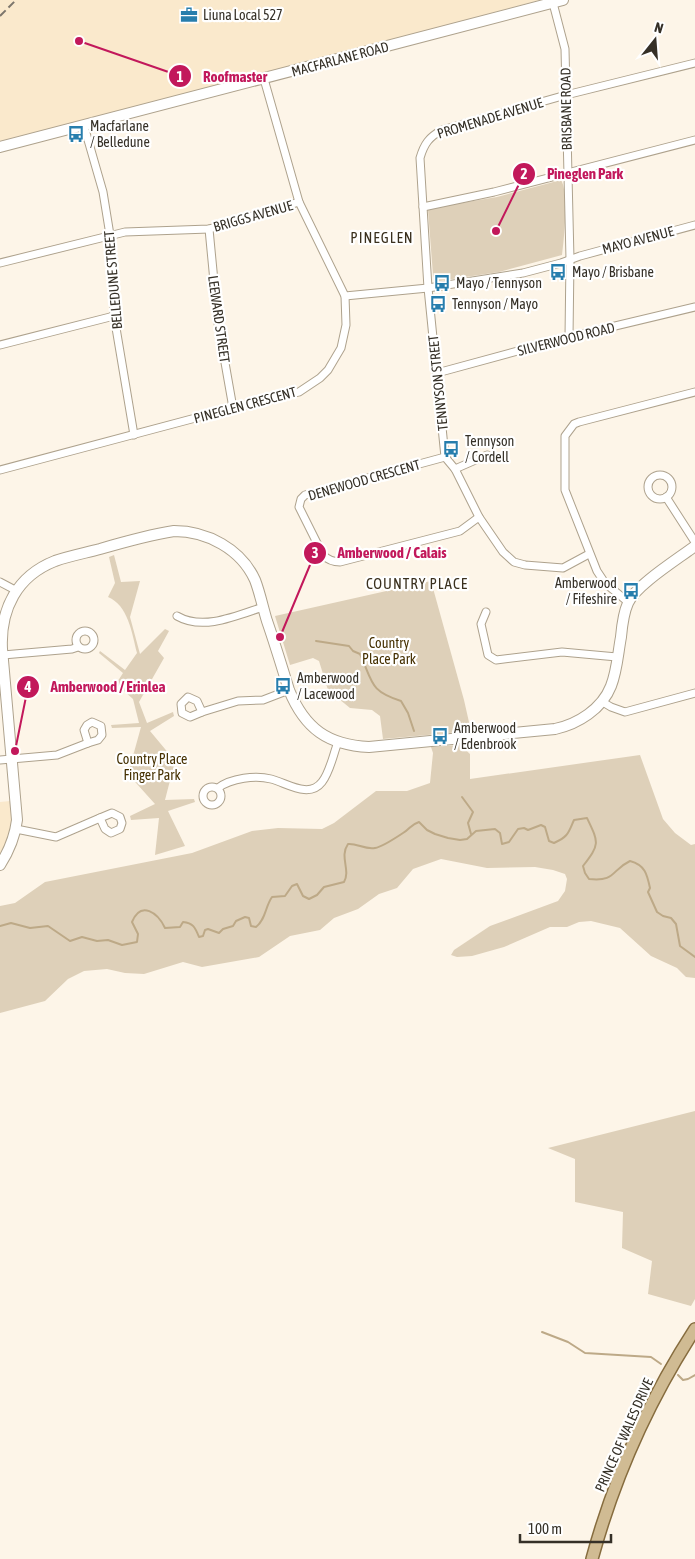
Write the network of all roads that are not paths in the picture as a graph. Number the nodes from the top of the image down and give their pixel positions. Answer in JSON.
{"nodes":[{"id":1,"x":558,"y":1,"type":"edge"},
{"id":2,"x":695,"y":63,"type":"edge"},
{"id":3,"x":264,"y":79,"type":"junction"},
{"id":4,"x":566,"y":95,"type":"junction"},
{"id":5,"x":84,"y":126,"type":"junction"},
{"id":6,"x":431,"y":137,"type":"joint"},
{"id":7,"x":695,"y":140,"type":"edge"},
{"id":8,"x":0,"y":148,"type":"edge"},
{"id":9,"x":568,"y":173,"type":"junction"},
{"id":10,"x":299,"y":202,"type":"junction"},
{"id":11,"x":423,"y":207,"type":"junction"},
{"id":12,"x":695,"y":225,"type":"edge"},
{"id":13,"x":209,"y":229,"type":"junction"},
{"id":14,"x":110,"y":235,"type":"junction"},
{"id":15,"x":570,"y":259,"type":"junction"},
{"id":16,"x":0,"y":263,"type":"edge"},
{"id":17,"x":428,"y":288,"type":"junction"},
{"id":18,"x":345,"y":296,"type":"junction"},
{"id":19,"x":695,"y":307,"type":"edge"},
{"id":20,"x":114,"y":316,"type":"junction"},
{"id":21,"x":569,"y":337,"type":"junction"},
{"id":22,"x":0,"y":345,"type":"edge"},
{"id":23,"x":437,"y":373,"type":"junction"},
{"id":24,"x":695,"y":392,"type":"edge"},
{"id":25,"x":233,"y":408,"type":"junction"},
{"id":26,"x":134,"y":435,"type":"junction"},
{"id":27,"x":487,"y":455,"type":"dead end"},
{"id":28,"x":445,"y":456,"type":"junction"},
{"id":29,"x":455,"y":469,"type":"junction"},
{"id":30,"x":0,"y":470,"type":"edge"},
{"id":31,"x":666,"y":497,"type":"dead end"},
{"id":32,"x":479,"y":517,"type":"junction"},
{"id":33,"x":695,"y":542,"type":"edge"},
{"id":34,"x":695,"y":547,"type":"edge"},
{"id":35,"x":589,"y":554,"type":"junction"},
{"id":36,"x":0,"y":582,"type":"edge"},
{"id":37,"x":17,"y":590,"type":"junction"},
{"id":38,"x":628,"y":602,"type":"junction"},
{"id":39,"x":263,"y":607,"type":"junction"},
{"id":40,"x":486,"y":612,"type":"dead end"},
{"id":41,"x":176,"y":616,"type":"dead end"},
{"id":42,"x":78,"y":646,"type":"dead end"},
{"id":43,"x":3,"y":655,"type":"junction"},
{"id":44,"x":617,"y":657,"type":"junction"},
{"id":45,"x":289,"y":690,"type":"junction"},
{"id":46,"x":695,"y":693,"type":"edge"},
{"id":47,"x":602,"y":702,"type":"junction"},
{"id":48,"x":202,"y":712,"type":"dead end"},
{"id":49,"x":338,"y":742,"type":"junction"},
{"id":50,"x":88,"y":743,"type":"dead end"},
{"id":51,"x":13,"y":759,"type":"junction"},
{"id":52,"x":0,"y":760,"type":"edge"},
{"id":53,"x":218,"y":788,"type":"dead end"},
{"id":54,"x":100,"y":818,"type":"dead end"},
{"id":55,"x":16,"y":829,"type":"junction"},
{"id":56,"x":0,"y":865,"type":"edge"},
{"id":57,"x":695,"y":1329,"type":"edge"},
{"id":58,"x":592,"y":1559,"type":"edge"}],
"edges":[{"from":1,"to":3,"type":"street","name":"MACFARLANE ROAD"},
{"from":1,"to":4,"type":"street","name":"BRISBANE ROAD"},
{"from":2,"to":4,"type":"street","name":"PROMENADE AVENUE"},
{"from":3,"to":5,"type":"street","name":"MACFARLANE ROAD"},
{"from":3,"to":10,"type":"street","name":"PINEGLEN CRESCENT"},
{"from":4,"to":6,"type":"street","name":"PROMENADE AVENUE"},
{"from":4,"to":9,"type":"street","name":"BRISBANE ROAD"},
{"from":5,"to":8,"type":"street","name":"MACFARLANE ROAD"},
{"from":5,"to":14,"type":"street","name":"BELLEDUNE STREET"},
{"from":6,"to":11,"type":"street","name":"TENNYSON STREET"},
{"from":7,"to":9,"type":"street"},
{"from":9,"to":11,"type":"street"},
{"from":9,"to":15,"type":"street","name":"BRISBANE ROAD"},
{"from":10,"to":13,"type":"street","name":"BRIGGS AVENUE"},
{"from":10,"to":18,"type":"street","name":"PINEGLEN CRESCENT"},
{"from":11,"to":17,"type":"street","name":"TENNYSON STREET"},
{"from":12,"to":15,"type":"street","name":"MAYO AVENUE"},
{"from":13,"to":14,"type":"street","name":"BRIGGS AVENUE"},
{"from":13,"to":25,"type":"street","name":"LEEWARD STREET"},
{"from":14,"to":16,"type":"street","name":"BRIGGS AVENUE"},
{"from":14,"to":20,"type":"street","name":"BELLEDUNE STREET"},
{"from":15,"to":17,"type":"street","name":"MAYO AVENUE"},
{"from":15,"to":21,"type":"street","name":"BRISBANE ROAD"},
{"from":17,"to":18,"type":"street","name":"MAYO AVENUE"},
{"from":17,"to":23,"type":"street","name":"TENNYSON STREET"},
{"from":18,"to":25,"type":"street","name":"PINEGLEN CRESCENT"},
{"from":19,"to":21,"type":"street","name":"SILVERWOOD ROAD"},
{"from":20,"to":22,"type":"street"},
{"from":20,"to":26,"type":"street","name":"BELLEDUNE STREET"},
{"from":21,"to":23,"type":"street","name":"SILVERWOOD ROAD"},
{"from":23,"to":28,"type":"street","name":"TENNYSON STREET"},
{"from":24,"to":35,"type":"street"},
{"from":25,"to":26,"type":"street","name":"PINEGLEN CRESCENT"},
{"from":26,"to":30,"type":"street","name":"PINEGLEN CRESCENT"},
{"from":27,"to":29,"type":"street"},
{"from":28,"to":29,"type":"street"},
{"from":28,"to":32,"type":"street","name":"DENEWOOD CRESCENT"},
{"from":29,"to":32,"type":"street"},
{"from":31,"to":33,"type":"street"},
{"from":32,"to":35,"type":"street"},
{"from":34,"to":38,"type":"street"},
{"from":35,"to":38,"type":"street"},
{"from":36,"to":37,"type":"street"},
{"from":37,"to":39,"type":"street"},
{"from":37,"to":43,"type":"street"},
{"from":38,"to":44,"type":"street"},
{"from":39,"to":41,"type":"street"},
{"from":39,"to":45,"type":"street"},
{"from":40,"to":44,"type":"street"},
{"from":42,"to":43,"type":"street"},
{"from":43,"to":51,"type":"street"},
{"from":44,"to":47,"type":"street"},
{"from":45,"to":48,"type":"street"},
{"from":45,"to":49,"type":"street"},
{"from":46,"to":47,"type":"street"},
{"from":47,"to":49,"type":"street"},
{"from":49,"to":53,"type":"street"},
{"from":50,"to":51,"type":"street"},
{"from":51,"to":52,"type":"street"},
{"from":51,"to":55,"type":"street"},
{"from":54,"to":55,"type":"street"},
{"from":55,"to":56,"type":"street"},
{"from":57,"to":58,"type":"main road","name":"PRINCE OF WALES DRIVE"}]}
